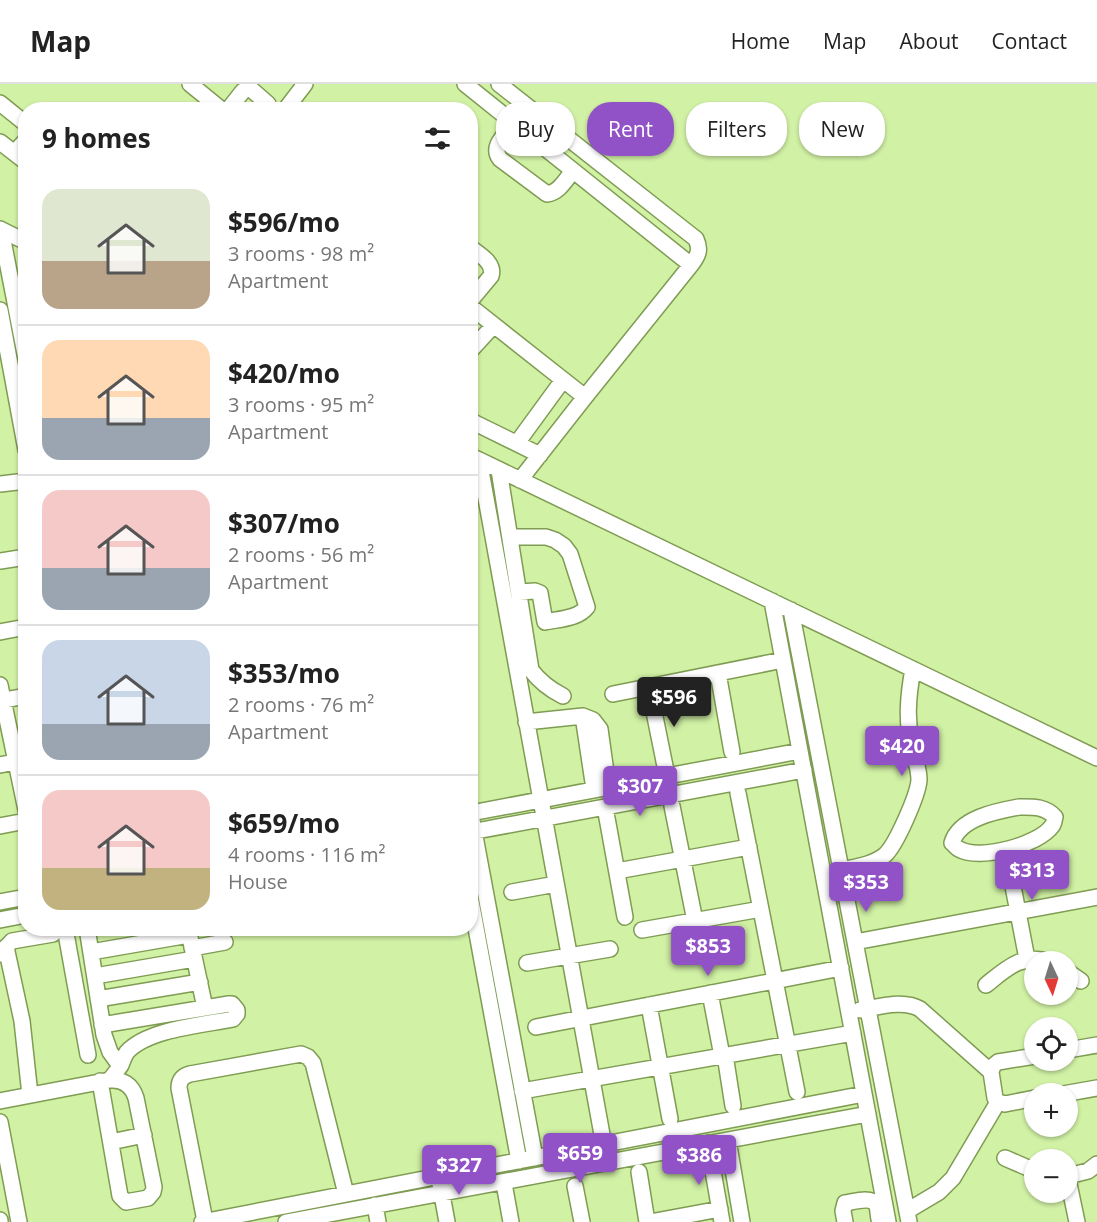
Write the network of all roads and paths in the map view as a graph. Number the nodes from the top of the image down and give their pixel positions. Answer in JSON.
{"nodes":[{"id":1,"x":190,"y":84,"type":"edge"},
{"id":2,"x":304,"y":84,"type":"edge"},
{"id":3,"x":465,"y":84,"type":"edge"},
{"id":4,"x":499,"y":84,"type":"edge"},
{"id":5,"x":212,"y":102,"type":"edge"},
{"id":6,"x":235,"y":102,"type":"edge"},
{"id":7,"x":266,"y":102,"type":"edge"},
{"id":8,"x":291,"y":102,"type":"edge"},
{"id":9,"x":0,"y":103,"type":"edge"},
{"id":10,"x":496,"y":109,"type":"edge"},
{"id":11,"x":18,"y":118,"type":"edge"},
{"id":12,"x":0,"y":142,"type":"edge"},
{"id":13,"x":18,"y":156,"type":"edge"},
{"id":14,"x":498,"y":156,"type":"edge"},
{"id":15,"x":555,"y":156,"type":"edge"},
{"id":16,"x":573,"y":171,"type":"junction"},
{"id":17,"x":1,"y":230,"type":"edge"},
{"id":18,"x":18,"y":238,"type":"edge"},
{"id":19,"x":478,"y":254,"type":"edge"},
{"id":20,"x":691,"y":266,"type":"junction"},
{"id":21,"x":478,"y":299,"type":"edge"},
{"id":22,"x":478,"y":313,"type":"edge"},
{"id":23,"x":1,"y":317,"type":"edge"},
{"id":24,"x":18,"y":321,"type":"joint"},
{"id":25,"x":494,"y":325,"type":"junction"},
{"id":26,"x":478,"y":342,"type":"edge"},
{"id":27,"x":563,"y":380,"type":"junction"},
{"id":28,"x":585,"y":397,"type":"junction"},
{"id":29,"x":18,"y":407,"type":"edge"},
{"id":30,"x":478,"y":424,"type":"edge"},
{"id":31,"x":517,"y":443,"type":"junction"},
{"id":32,"x":540,"y":454,"type":"junction"},
{"id":33,"x":478,"y":462,"type":"edge"},
{"id":34,"x":499,"y":470,"type":"junction"},
{"id":35,"x":478,"y":480,"type":"edge"},
{"id":36,"x":520,"y":480,"type":"junction"},
{"id":37,"x":18,"y":482,"type":"edge"},
{"id":38,"x":0,"y":484,"type":"edge"},
{"id":39,"x":510,"y":537,"type":"junction"},
{"id":40,"x":18,"y":558,"type":"edge"},
{"id":41,"x":0,"y":561,"type":"edge"},
{"id":42,"x":519,"y":592,"type":"junction"},
{"id":43,"x":772,"y":602,"type":"junction"},
{"id":44,"x":790,"y":610,"type":"junction"},
{"id":45,"x":18,"y":629,"type":"edge"},
{"id":46,"x":0,"y":632,"type":"edge"},
{"id":47,"x":783,"y":660,"type":"junction"},
{"id":48,"x":913,"y":669,"type":"junction"},
{"id":49,"x":718,"y":673,"type":"junction"},
{"id":50,"x":0,"y":685,"type":"edge"},
{"id":51,"x":649,"y":687,"type":"junction"},
{"id":52,"x":613,"y":694,"type":"dead end"},
{"id":53,"x":563,"y":696,"type":"dead end"},
{"id":54,"x":18,"y":697,"type":"edge"},
{"id":55,"x":2,"y":700,"type":"edge"},
{"id":56,"x":526,"y":722,"type":"junction"},
{"id":57,"x":800,"y":750,"type":"junction"},
{"id":58,"x":18,"y":751,"type":"edge"},
{"id":59,"x":732,"y":752,"type":"dead end"},
{"id":60,"x":1097,"y":758,"type":"edge"},
{"id":61,"x":18,"y":762,"type":"edge"},
{"id":62,"x":0,"y":765,"type":"edge"},
{"id":63,"x":804,"y":770,"type":"junction"},
{"id":64,"x":667,"y":776,"type":"junction"},
{"id":65,"x":601,"y":788,"type":"junction"},
{"id":66,"x":738,"y":794,"type":"dead end"},
{"id":67,"x":541,"y":799,"type":"junction"},
{"id":68,"x":672,"y":806,"type":"dead end"},
{"id":69,"x":605,"y":807,"type":"junction"},
{"id":70,"x":478,"y":812,"type":"edge"},
{"id":71,"x":830,"y":814,"type":"junction"},
{"id":72,"x":812,"y":816,"type":"junction"},
{"id":73,"x":544,"y":819,"type":"junction"},
{"id":74,"x":18,"y":823,"type":"edge"},
{"id":75,"x":0,"y":826,"type":"edge"},
{"id":76,"x":478,"y":831,"type":"edge"},
{"id":77,"x":749,"y":847,"type":"junction"},
{"id":78,"x":1006,"y":850,"type":"junction"},
{"id":79,"x":478,"y":858,"type":"edge"},
{"id":80,"x":683,"y":859,"type":"junction"},
{"id":81,"x":841,"y":870,"type":"junction"},
{"id":82,"x":617,"y":871,"type":"junction"},
{"id":83,"x":556,"y":884,"type":"junction"},
{"id":84,"x":513,"y":892,"type":"dead end"},
{"id":85,"x":1097,"y":897,"type":"edge"},
{"id":86,"x":18,"y":899,"type":"edge"},
{"id":87,"x":0,"y":902,"type":"edge"},
{"id":88,"x":761,"y":909,"type":"junction"},
{"id":89,"x":1017,"y":911,"type":"junction"},
{"id":90,"x":18,"y":917,"type":"edge"},
{"id":91,"x":625,"y":917,"type":"dead end"},
{"id":92,"x":0,"y":920,"type":"edge"},
{"id":93,"x":695,"y":921,"type":"junction"},
{"id":94,"x":642,"y":930,"type":"dead end"},
{"id":95,"x":38,"y":936,"type":"edge"},
{"id":96,"x":60,"y":936,"type":"edge"},
{"id":97,"x":90,"y":936,"type":"edge"},
{"id":98,"x":477,"y":936,"type":"edge"},
{"id":99,"x":225,"y":942,"type":"dead end"},
{"id":100,"x":855,"y":942,"type":"junction"},
{"id":101,"x":191,"y":943,"type":"edge"},
{"id":102,"x":610,"y":948,"type":"dead end"},
{"id":103,"x":3,"y":950,"type":"edge"},
{"id":104,"x":1025,"y":951,"type":"edge"},
{"id":105,"x":91,"y":952,"type":"junction"},
{"id":106,"x":569,"y":956,"type":"junction"},
{"id":107,"x":1024,"y":960,"type":"edge"},
{"id":108,"x":527,"y":963,"type":"dead end"},
{"id":109,"x":841,"y":968,"type":"junction"},
{"id":110,"x":95,"y":976,"type":"junction"},
{"id":111,"x":1078,"y":979,"type":"edge"},
{"id":112,"x":775,"y":981,"type":"junction"},
{"id":113,"x":1081,"y":981,"type":"dead end"},
{"id":114,"x":200,"y":982,"type":"junction"},
{"id":115,"x":986,"y":985,"type":"dead end"},
{"id":116,"x":710,"y":993,"type":"junction"},
{"id":117,"x":98,"y":999,"type":"junction"},
{"id":118,"x":649,"y":1005,"type":"junction"},
{"id":119,"x":205,"y":1008,"type":"junction"},
{"id":120,"x":868,"y":1009,"type":"junction"},
{"id":121,"x":849,"y":1011,"type":"junction"},
{"id":122,"x":581,"y":1018,"type":"junction"},
{"id":123,"x":102,"y":1025,"type":"junction"},
{"id":124,"x":536,"y":1027,"type":"dead end"},
{"id":125,"x":853,"y":1032,"type":"junction"},
{"id":126,"x":787,"y":1044,"type":"junction"},
{"id":127,"x":1097,"y":1045,"type":"edge"},
{"id":128,"x":1078,"y":1048,"type":"edge"},
{"id":129,"x":88,"y":1055,"type":"dead end"},
{"id":130,"x":723,"y":1056,"type":"junction"},
{"id":131,"x":1024,"y":1058,"type":"edge"},
{"id":132,"x":120,"y":1066,"type":"junction"},
{"id":133,"x":661,"y":1067,"type":"junction"},
{"id":134,"x":991,"y":1072,"type":"junction"},
{"id":135,"x":592,"y":1079,"type":"junction"},
{"id":136,"x":105,"y":1080,"type":"junction"},
{"id":137,"x":1097,"y":1088,"type":"edge"},
{"id":138,"x":522,"y":1091,"type":"junction"},
{"id":139,"x":1078,"y":1091,"type":"edge"},
{"id":140,"x":797,"y":1092,"type":"dead end"},
{"id":141,"x":864,"y":1094,"type":"junction"},
{"id":142,"x":30,"y":1095,"type":"junction"},
{"id":143,"x":1024,"y":1100,"type":"edge"},
{"id":144,"x":0,"y":1101,"type":"edge"},
{"id":145,"x":998,"y":1102,"type":"junction"},
{"id":146,"x":807,"y":1105,"type":"junction"},
{"id":147,"x":733,"y":1106,"type":"dead end"},
{"id":148,"x":868,"y":1114,"type":"junction"},
{"id":149,"x":670,"y":1119,"type":"dead end"},
{"id":150,"x":0,"y":1122,"type":"edge"},
{"id":151,"x":810,"y":1125,"type":"junction"},
{"id":152,"x":144,"y":1135,"type":"junction"},
{"id":153,"x":728,"y":1140,"type":"junction"},
{"id":154,"x":111,"y":1142,"type":"junction"},
{"id":155,"x":708,"y":1143,"type":"junction"},
{"id":156,"x":604,"y":1144,"type":"junction"},
{"id":157,"x":535,"y":1158,"type":"junction"},
{"id":158,"x":1005,"y":1158,"type":"dead end"},
{"id":159,"x":519,"y":1161,"type":"junction"},
{"id":160,"x":607,"y":1162,"type":"junction"},
{"id":161,"x":1097,"y":1164,"type":"edge"},
{"id":162,"x":1024,"y":1167,"type":"edge"},
{"id":163,"x":639,"y":1172,"type":"dead end"},
{"id":164,"x":1078,"y":1174,"type":"edge"},
{"id":165,"x":438,"y":1176,"type":"junction"},
{"id":166,"x":575,"y":1186,"type":"dead end"},
{"id":167,"x":505,"y":1189,"type":"dead end"},
{"id":168,"x":441,"y":1193,"type":"junction"},
{"id":169,"x":346,"y":1194,"type":"junction"},
{"id":170,"x":1073,"y":1203,"type":"edge"},
{"id":171,"x":366,"y":1212,"type":"edge"},
{"id":172,"x":721,"y":1215,"type":"edge"},
{"id":173,"x":908,"y":1217,"type":"edge"},
{"id":174,"x":19,"y":1222,"type":"edge"},
{"id":175,"x":206,"y":1222,"type":"edge"},
{"id":176,"x":286,"y":1222,"type":"edge"},
{"id":177,"x":378,"y":1222,"type":"edge"},
{"id":178,"x":447,"y":1222,"type":"edge"},
{"id":179,"x":511,"y":1222,"type":"edge"},
{"id":180,"x":582,"y":1222,"type":"edge"},
{"id":181,"x":652,"y":1222,"type":"edge"},
{"id":182,"x":742,"y":1222,"type":"edge"},
{"id":183,"x":845,"y":1222,"type":"edge"},
{"id":184,"x":879,"y":1222,"type":"edge"},
{"id":185,"x":888,"y":1222,"type":"edge"},
{"id":186,"x":1077,"y":1222,"type":"edge"}],
"edges":[{"from":1,"to":5,"type":"street"},
{"from":2,"to":8,"type":"street"},
{"from":3,"to":10,"type":"street"},
{"from":4,"to":20,"type":"street"},
{"from":6,"to":7,"type":"street"},
{"from":9,"to":11,"type":"street"},
{"from":12,"to":13,"type":"street"},
{"from":14,"to":16,"type":"street"},
{"from":15,"to":16,"type":"street"},
{"from":16,"to":20,"type":"street"},
{"from":17,"to":18,"type":"street"},
{"from":17,"to":24,"type":"street"},
{"from":19,"to":21,"type":"street"},
{"from":20,"to":28,"type":"street"},
{"from":22,"to":25,"type":"street"},
{"from":23,"to":24,"type":"street"},
{"from":23,"to":29,"type":"street"},
{"from":25,"to":26,"type":"street"},
{"from":25,"to":27,"type":"street"},
{"from":27,"to":28,"type":"street"},
{"from":27,"to":31,"type":"street"},
{"from":28,"to":32,"type":"street"},
{"from":30,"to":31,"type":"street"},
{"from":31,"to":32,"type":"street"},
{"from":32,"to":36,"type":"street"},
{"from":33,"to":34,"type":"street"},
{"from":34,"to":36,"type":"street"},
{"from":34,"to":39,"type":"street"},
{"from":35,"to":56,"type":"street"},
{"from":36,"to":43,"type":"street"},
{"from":37,"to":38,"type":"street"},
{"from":39,"to":42,"type":"street"},
{"from":39,"to":42,"type":"street"},
{"from":40,"to":41,"type":"street"},
{"from":42,"to":53,"type":"street"},
{"from":43,"to":44,"type":"street"},
{"from":43,"to":47,"type":"street"},
{"from":44,"to":48,"type":"street"},
{"from":44,"to":71,"type":"street"},
{"from":45,"to":46,"type":"street"},
{"from":47,"to":49,"type":"street"},
{"from":47,"to":57,"type":"street"},
{"from":48,"to":60,"type":"street"},
{"from":48,"to":81,"type":"street"},
{"from":49,"to":51,"type":"street"},
{"from":49,"to":59,"type":"street"},
{"from":50,"to":55,"type":"street"},
{"from":51,"to":52,"type":"street"},
{"from":51,"to":64,"type":"street"},
{"from":54,"to":55,"type":"street"},
{"from":55,"to":58,"type":"street"},
{"from":56,"to":65,"type":"street"},
{"from":56,"to":67,"type":"street"},
{"from":57,"to":63,"type":"street"},
{"from":57,"to":64,"type":"street"},
{"from":61,"to":62,"type":"street"},
{"from":63,"to":69,"type":"street"},
{"from":63,"to":72,"type":"street"},
{"from":64,"to":65,"type":"street"},
{"from":65,"to":67,"type":"street"},
{"from":66,"to":77,"type":"street"},
{"from":67,"to":70,"type":"street"},
{"from":67,"to":73,"type":"street"},
{"from":68,"to":80,"type":"street"},
{"from":69,"to":73,"type":"street"},
{"from":69,"to":82,"type":"street"},
{"from":71,"to":72,"type":"street"},
{"from":71,"to":81,"type":"street"},
{"from":72,"to":109,"type":"street"},
{"from":73,"to":76,"type":"street"},
{"from":73,"to":83,"type":"street"},
{"from":74,"to":75,"type":"street"},
{"from":77,"to":80,"type":"street"},
{"from":77,"to":88,"type":"street"},
{"from":78,"to":78,"type":"street"},
{"from":78,"to":89,"type":"street"},
{"from":79,"to":138,"type":"street"},
{"from":80,"to":82,"type":"street"},
{"from":80,"to":93,"type":"street"},
{"from":81,"to":100,"type":"street"},
{"from":82,"to":91,"type":"street"},
{"from":83,"to":84,"type":"street"},
{"from":83,"to":106,"type":"street"},
{"from":85,"to":89,"type":"street"},
{"from":86,"to":87,"type":"street"},
{"from":88,"to":93,"type":"street"},
{"from":88,"to":112,"type":"street"},
{"from":89,"to":100,"type":"street"},
{"from":89,"to":104,"type":"street"},
{"from":90,"to":92,"type":"street"},
{"from":93,"to":94,"type":"street"},
{"from":95,"to":103,"type":"street"},
{"from":96,"to":129,"type":"street"},
{"from":97,"to":105,"type":"street"},
{"from":98,"to":159,"type":"street"},
{"from":99,"to":101,"type":"street"},
{"from":100,"to":120,"type":"street"},
{"from":101,"to":105,"type":"street"},
{"from":101,"to":110,"type":"street"},
{"from":101,"to":114,"type":"street"},
{"from":102,"to":106,"type":"street"},
{"from":103,"to":142,"type":"street"},
{"from":105,"to":110,"type":"street"},
{"from":106,"to":108,"type":"street"},
{"from":106,"to":122,"type":"street"},
{"from":107,"to":115,"type":"street"},
{"from":109,"to":112,"type":"street"},
{"from":109,"to":121,"type":"street"},
{"from":110,"to":117,"type":"street"},
{"from":111,"to":113,"type":"street"},
{"from":112,"to":116,"type":"street"},
{"from":112,"to":126,"type":"street"},
{"from":114,"to":117,"type":"street"},
{"from":114,"to":119,"type":"street"},
{"from":116,"to":118,"type":"street"},
{"from":116,"to":130,"type":"street"},
{"from":117,"to":123,"type":"street"},
{"from":118,"to":122,"type":"street"},
{"from":118,"to":133,"type":"street"},
{"from":119,"to":123,"type":"street"},
{"from":119,"to":132,"type":"street"},
{"from":120,"to":121,"type":"street"},
{"from":120,"to":134,"type":"street"},
{"from":120,"to":173,"type":"street"},
{"from":121,"to":125,"type":"street"},
{"from":122,"to":124,"type":"street"},
{"from":122,"to":135,"type":"street"},
{"from":123,"to":132,"type":"street"},
{"from":125,"to":126,"type":"street"},
{"from":125,"to":141,"type":"street"},
{"from":126,"to":130,"type":"street"},
{"from":126,"to":140,"type":"street"},
{"from":127,"to":128,"type":"street"},
{"from":130,"to":133,"type":"street"},
{"from":130,"to":147,"type":"street"},
{"from":131,"to":134,"type":"street"},
{"from":132,"to":136,"type":"street"},
{"from":133,"to":135,"type":"street"},
{"from":133,"to":149,"type":"street"},
{"from":134,"to":145,"type":"street"},
{"from":135,"to":138,"type":"street"},
{"from":135,"to":156,"type":"street"},
{"from":136,"to":142,"type":"street"},
{"from":136,"to":152,"type":"street"},
{"from":136,"to":154,"type":"street"},
{"from":137,"to":139,"type":"street"},
{"from":138,"to":157,"type":"street"},
{"from":141,"to":146,"type":"street"},
{"from":141,"to":148,"type":"street"},
{"from":142,"to":144,"type":"street"},
{"from":143,"to":145,"type":"street"},
{"from":145,"to":173,"type":"street"},
{"from":146,"to":151,"type":"street"},
{"from":146,"to":156,"type":"street"},
{"from":148,"to":151,"type":"street"},
{"from":148,"to":185,"type":"street"},
{"from":150,"to":174,"type":"street"},
{"from":151,"to":153,"type":"street"},
{"from":152,"to":154,"type":"street"},
{"from":152,"to":154,"type":"street"},
{"from":153,"to":155,"type":"street"},
{"from":153,"to":182,"type":"street"},
{"from":155,"to":160,"type":"street"},
{"from":155,"to":172,"type":"street"},
{"from":156,"to":157,"type":"street"},
{"from":156,"to":160,"type":"street"},
{"from":157,"to":159,"type":"street"},
{"from":158,"to":162,"type":"street"},
{"from":159,"to":165,"type":"street"},
{"from":160,"to":168,"type":"street"},
{"from":161,"to":164,"type":"street"},
{"from":163,"to":181,"type":"street"},
{"from":165,"to":168,"type":"street"},
{"from":165,"to":169,"type":"street"},
{"from":166,"to":180,"type":"street"},
{"from":167,"to":179,"type":"street"},
{"from":168,"to":171,"type":"street"},
{"from":168,"to":178,"type":"street"},
{"from":169,"to":175,"type":"street"},
{"from":169,"to":175,"type":"street"},
{"from":170,"to":186,"type":"street"},
{"from":171,"to":176,"type":"street"},
{"from":171,"to":177,"type":"street"},
{"from":172,"to":181,"type":"street"},
{"from":183,"to":184,"type":"street"}]}
